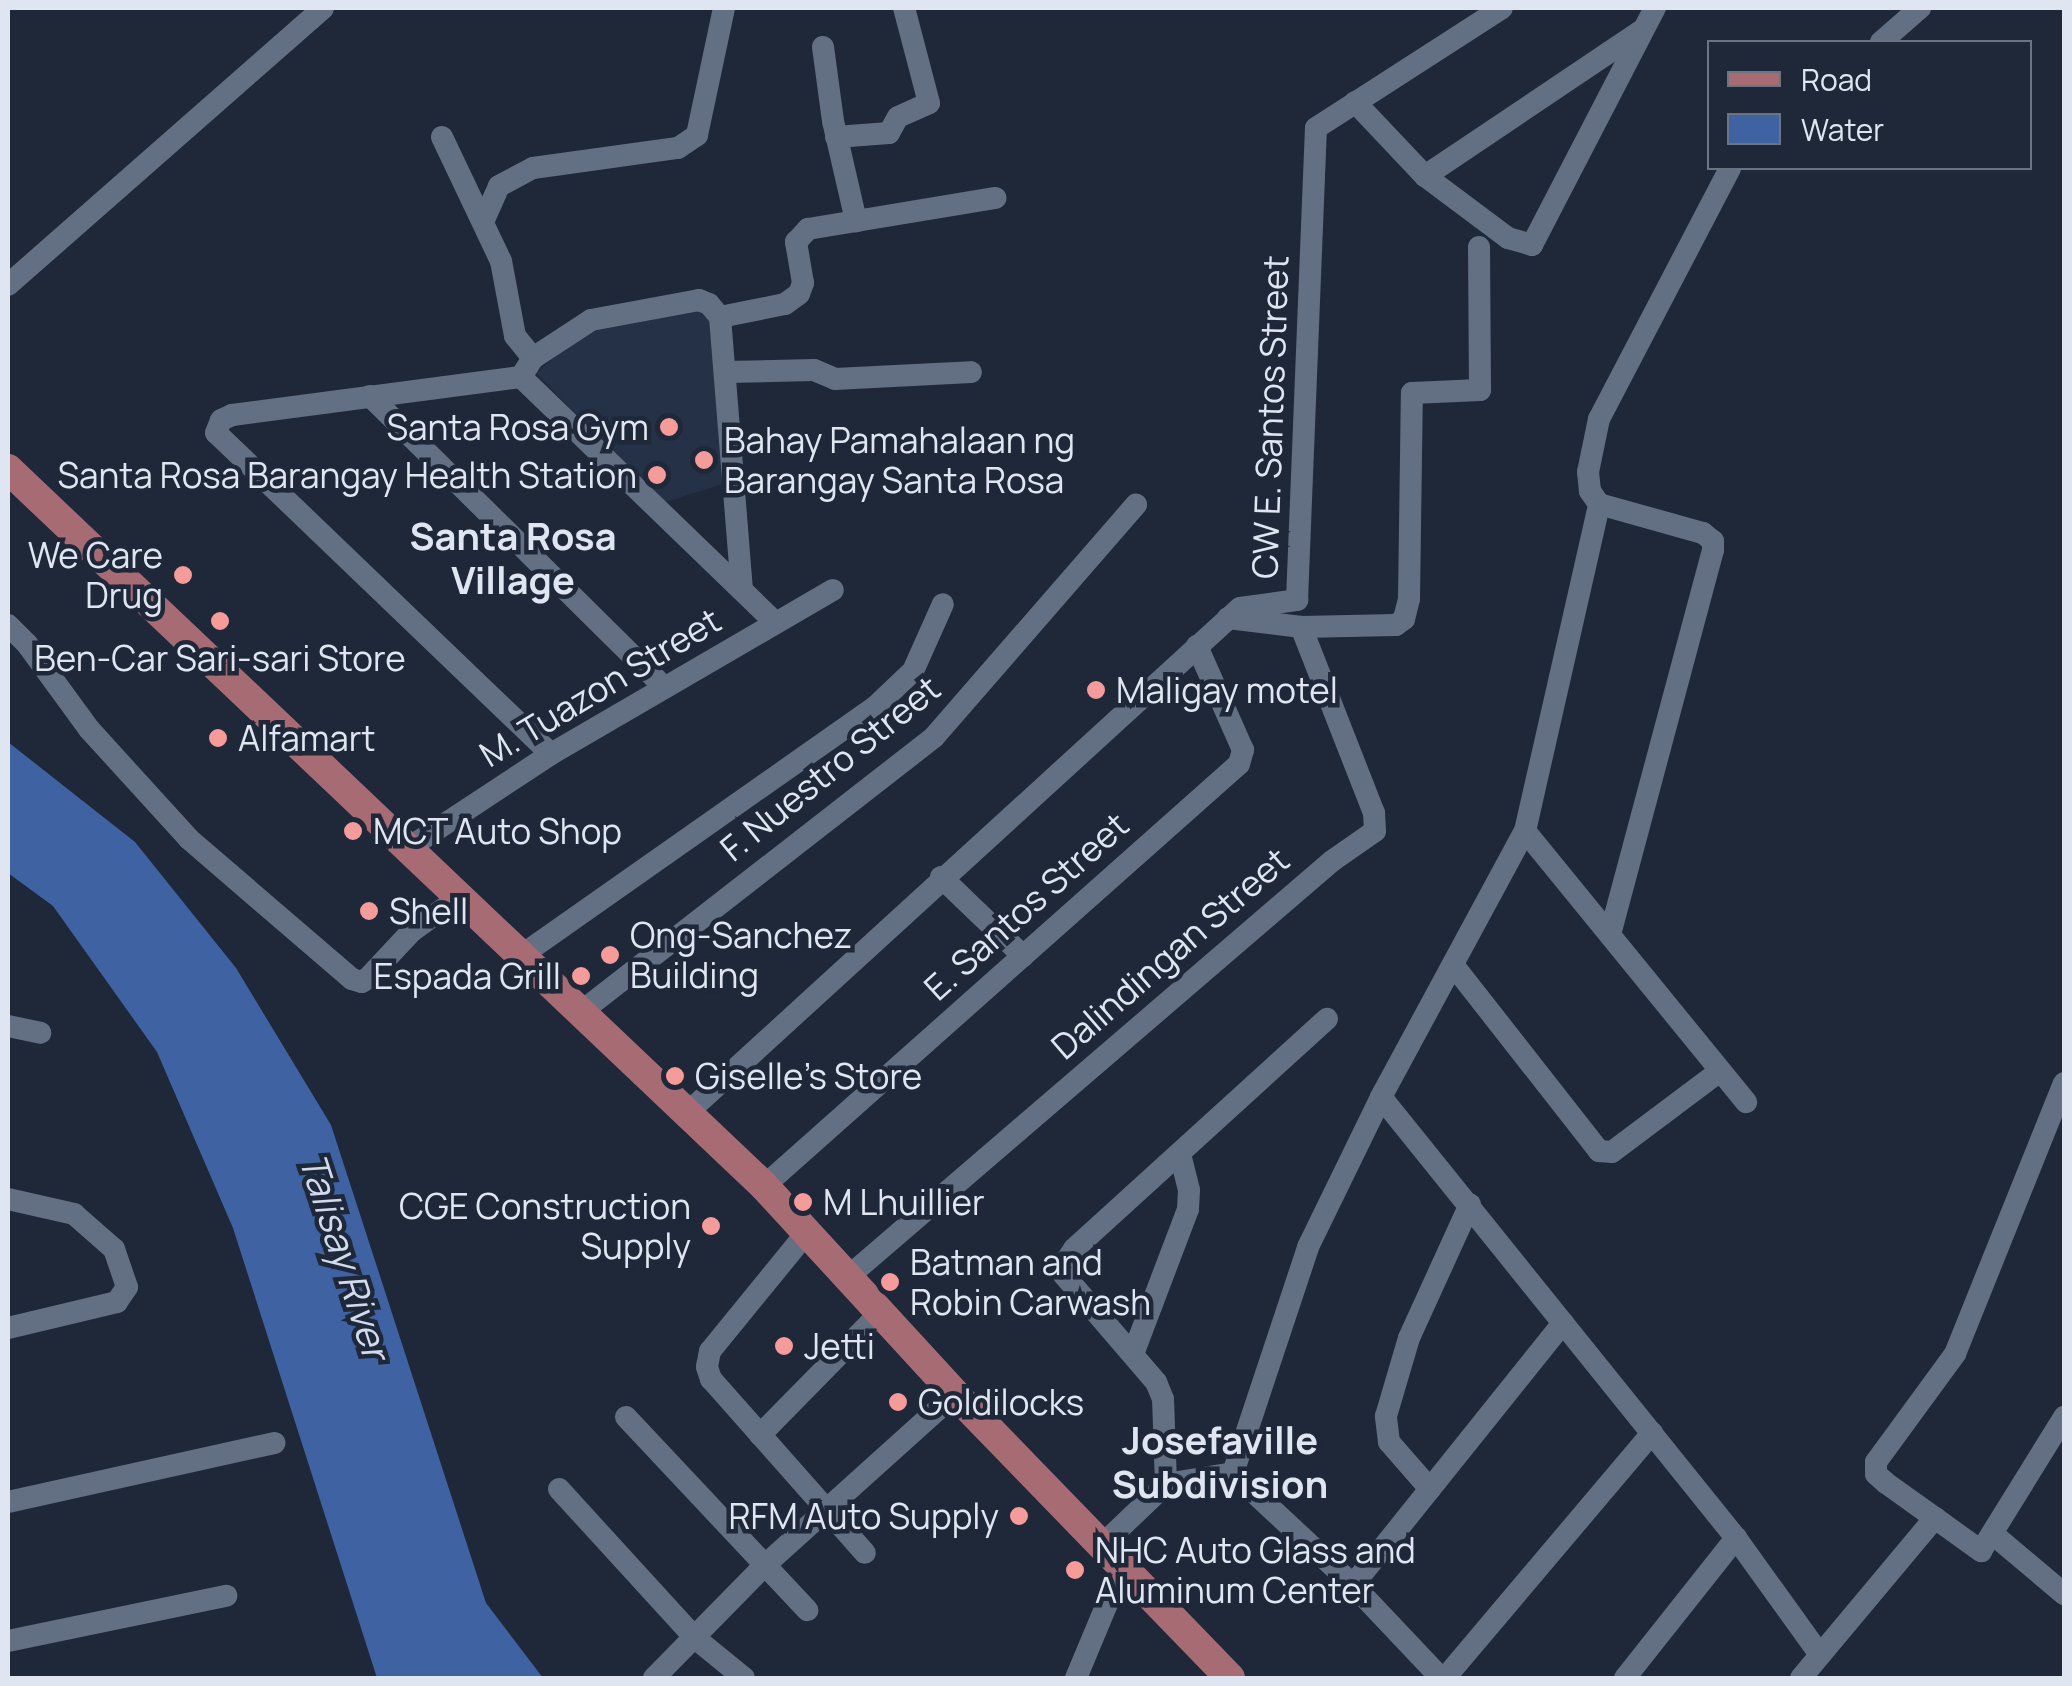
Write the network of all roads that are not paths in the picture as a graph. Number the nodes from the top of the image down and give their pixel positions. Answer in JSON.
{"nodes":[{"id":1,"x":323,"y":8,"type":"edge"},
{"id":2,"x":724,"y":8,"type":"edge"},
{"id":3,"x":904,"y":8,"type":"edge"},
{"id":4,"x":1502,"y":8,"type":"edge"},
{"id":5,"x":1920,"y":8,"type":"edge"},
{"id":6,"x":1650,"y":18,"type":"edge"},
{"id":7,"x":1884,"y":40,"type":"edge"},
{"id":8,"x":823,"y":47,"type":"dead end"},
{"id":9,"x":1355,"y":102,"type":"junction"},
{"id":10,"x":442,"y":137,"type":"dead end"},
{"id":11,"x":836,"y":138,"type":"junction"},
{"id":12,"x":1729,"y":170,"type":"edge"},
{"id":13,"x":1425,"y":176,"type":"junction"},
{"id":14,"x":995,"y":198,"type":"dead end"},
{"id":15,"x":483,"y":222,"type":"junction"},
{"id":16,"x":856,"y":222,"type":"junction"},
{"id":17,"x":1480,"y":247,"type":"dead end"},
{"id":18,"x":8,"y":285,"type":"edge"},
{"id":19,"x":720,"y":317,"type":"junction"},
{"id":20,"x":527,"y":368,"type":"junction"},
{"id":21,"x":726,"y":372,"type":"junction"},
{"id":22,"x":972,"y":372,"type":"dead end"},
{"id":23,"x":370,"y":396,"type":"junction"},
{"id":24,"x":8,"y":469,"type":"edge"},
{"id":25,"x":1599,"y":504,"type":"junction"},
{"id":26,"x":1136,"y":505,"type":"dead end"},
{"id":27,"x":742,"y":588,"type":"junction"},
{"id":28,"x":832,"y":590,"type":"dead end"},
{"id":29,"x":943,"y":604,"type":"dead end"},
{"id":30,"x":1228,"y":618,"type":"junction"},
{"id":31,"x":776,"y":623,"type":"junction"},
{"id":32,"x":8,"y":626,"type":"edge"},
{"id":33,"x":1301,"y":626,"type":"junction"},
{"id":34,"x":1197,"y":646,"type":"junction"},
{"id":35,"x":664,"y":687,"type":"junction"},
{"id":36,"x":551,"y":754,"type":"junction"},
{"id":37,"x":1525,"y":831,"type":"junction"},
{"id":38,"x":407,"y":849,"type":"junction"},
{"id":39,"x":941,"y":877,"type":"junction"},
{"id":40,"x":457,"y":899,"type":"junction"},
{"id":41,"x":1611,"y":932,"type":"junction"},
{"id":42,"x":522,"y":955,"type":"junction"},
{"id":43,"x":1023,"y":956,"type":"junction"},
{"id":44,"x":1454,"y":966,"type":"junction"},
{"id":45,"x":581,"y":1012,"type":"junction"},
{"id":46,"x":1327,"y":1019,"type":"dead end"},
{"id":47,"x":8,"y":1026,"type":"edge"},
{"id":48,"x":40,"y":1033,"type":"dead end"},
{"id":49,"x":1720,"y":1071,"type":"junction"},
{"id":50,"x":2064,"y":1082,"type":"edge"},
{"id":51,"x":1381,"y":1096,"type":"junction"},
{"id":52,"x":1746,"y":1102,"type":"dead end"},
{"id":53,"x":686,"y":1114,"type":"junction"},
{"id":54,"x":1180,"y":1155,"type":"junction"},
{"id":55,"x":764,"y":1186,"type":"junction"},
{"id":56,"x":8,"y":1199,"type":"edge"},
{"id":57,"x":1470,"y":1204,"type":"junction"},
{"id":58,"x":808,"y":1231,"type":"junction"},
{"id":59,"x":849,"y":1276,"type":"junction"},
{"id":60,"x":881,"y":1312,"type":"junction"},
{"id":61,"x":1563,"y":1324,"type":"junction"},
{"id":62,"x":8,"y":1328,"type":"edge"},
{"id":63,"x":1133,"y":1354,"type":"junction"},
{"id":64,"x":954,"y":1394,"type":"junction"},
{"id":65,"x":2064,"y":1416,"type":"edge"},
{"id":66,"x":626,"y":1417,"type":"dead end"},
{"id":67,"x":1652,"y":1433,"type":"junction"},
{"id":68,"x":760,"y":1435,"type":"junction"},
{"id":69,"x":275,"y":1443,"type":"dead end"},
{"id":70,"x":1233,"y":1472,"type":"junction"},
{"id":71,"x":1166,"y":1484,"type":"junction"},
{"id":72,"x":559,"y":1489,"type":"dead end"},
{"id":73,"x":1430,"y":1489,"type":"junction"},
{"id":74,"x":8,"y":1502,"type":"edge"},
{"id":75,"x":829,"y":1510,"type":"junction"},
{"id":76,"x":1935,"y":1518,"type":"junction"},
{"id":77,"x":1994,"y":1535,"type":"junction"},
{"id":78,"x":1736,"y":1538,"type":"junction"},
{"id":79,"x":865,"y":1553,"type":"dead end"},
{"id":80,"x":1112,"y":1556,"type":"junction"},
{"id":81,"x":765,"y":1565,"type":"junction"},
{"id":82,"x":1352,"y":1584,"type":"junction"},
{"id":83,"x":2064,"y":1594,"type":"edge"},
{"id":84,"x":226,"y":1596,"type":"dead end"},
{"id":85,"x":807,"y":1610,"type":"dead end"},
{"id":86,"x":695,"y":1638,"type":"junction"},
{"id":87,"x":8,"y":1641,"type":"edge"},
{"id":88,"x":1820,"y":1654,"type":"junction"},
{"id":89,"x":654,"y":1678,"type":"edge"},
{"id":90,"x":744,"y":1678,"type":"edge"},
{"id":91,"x":1076,"y":1678,"type":"edge"},
{"id":92,"x":1230,"y":1678,"type":"edge"},
{"id":93,"x":1442,"y":1678,"type":"edge"},
{"id":94,"x":1626,"y":1678,"type":"edge"},
{"id":95,"x":1800,"y":1678,"type":"edge"}],
"edges":[{"from":1,"to":18,"type":"street"},
{"from":2,"to":15,"type":"street"},
{"from":3,"to":11,"type":"street"},
{"from":4,"to":9,"type":"street","name":"CW E. Santos Street"},
{"from":5,"to":7,"type":"street"},
{"from":6,"to":13,"type":"street"},
{"from":6,"to":13,"type":"street"},
{"from":8,"to":11,"type":"street"},
{"from":9,"to":13,"type":"street"},
{"from":9,"to":30,"type":"street","name":"CW E. Santos Street"},
{"from":10,"to":15,"type":"street"},
{"from":11,"to":16,"type":"street"},
{"from":12,"to":25,"type":"street"},
{"from":14,"to":16,"type":"street"},
{"from":15,"to":20,"type":"street"},
{"from":16,"to":19,"type":"street"},
{"from":17,"to":33,"type":"street"},
{"from":19,"to":20,"type":"street"},
{"from":19,"to":21,"type":"street"},
{"from":20,"to":23,"type":"street"},
{"from":20,"to":27,"type":"street"},
{"from":21,"to":22,"type":"street"},
{"from":21,"to":27,"type":"street"},
{"from":23,"to":35,"type":"street"},
{"from":23,"to":36,"type":"street"},
{"from":24,"to":38,"type":"main road"},
{"from":25,"to":37,"type":"street"},
{"from":25,"to":41,"type":"street"},
{"from":26,"to":45,"type":"street","name":"F. Nuestro Street"},
{"from":27,"to":31,"type":"street"},
{"from":28,"to":31,"type":"street","name":"M. Tuazon Street"},
{"from":29,"to":42,"type":"street"},
{"from":30,"to":33,"type":"street"},
{"from":30,"to":34,"type":"street","name":"CW E. Santos Street"},
{"from":31,"to":35,"type":"street","name":"M. Tuazon Street"},
{"from":32,"to":40,"type":"street"},
{"from":33,"to":59,"type":"street","name":"Dalindingan Street"},
{"from":34,"to":39,"type":"street","name":"CW E. Santos Street"},
{"from":34,"to":43,"type":"street","name":"E. Santos Street"},
{"from":35,"to":36,"type":"street","name":"M. Tuazon Street"},
{"from":36,"to":38,"type":"street","name":"M. Tuazon Street"},
{"from":37,"to":41,"type":"street"},
{"from":37,"to":44,"type":"street"},
{"from":38,"to":40,"type":"main road"},
{"from":39,"to":43,"type":"street"},
{"from":39,"to":53,"type":"street","name":"CW E. Santos Street"},
{"from":40,"to":42,"type":"main road"},
{"from":41,"to":49,"type":"street"},
{"from":42,"to":45,"type":"main road"},
{"from":43,"to":55,"type":"street","name":"E. Santos Street"},
{"from":44,"to":49,"type":"street"},
{"from":44,"to":51,"type":"street"},
{"from":45,"to":53,"type":"main road"},
{"from":46,"to":54,"type":"street"},
{"from":47,"to":48,"type":"street"},
{"from":49,"to":52,"type":"street"},
{"from":50,"to":76,"type":"street"},
{"from":51,"to":57,"type":"street"},
{"from":51,"to":70,"type":"street"},
{"from":53,"to":55,"type":"main road"},
{"from":54,"to":63,"type":"street"},
{"from":54,"to":63,"type":"street"},
{"from":55,"to":58,"type":"main road"},
{"from":56,"to":62,"type":"street"},
{"from":57,"to":61,"type":"street"},
{"from":57,"to":73,"type":"street"},
{"from":58,"to":59,"type":"main road"},
{"from":58,"to":68,"type":"street"},
{"from":59,"to":60,"type":"main road"},
{"from":60,"to":64,"type":"main road"},
{"from":60,"to":68,"type":"street"},
{"from":61,"to":67,"type":"street"},
{"from":61,"to":73,"type":"street"},
{"from":63,"to":71,"type":"street"},
{"from":64,"to":75,"type":"street"},
{"from":64,"to":80,"type":"main road"},
{"from":65,"to":77,"type":"street"},
{"from":66,"to":81,"type":"street"},
{"from":67,"to":78,"type":"street"},
{"from":67,"to":93,"type":"street"},
{"from":68,"to":75,"type":"street"},
{"from":69,"to":74,"type":"street"},
{"from":70,"to":71,"type":"street"},
{"from":70,"to":82,"type":"street"},
{"from":71,"to":80,"type":"street"},
{"from":72,"to":86,"type":"street"},
{"from":73,"to":82,"type":"street"},
{"from":75,"to":79,"type":"street"},
{"from":75,"to":81,"type":"street"},
{"from":76,"to":77,"type":"street"},
{"from":76,"to":88,"type":"street"},
{"from":77,"to":83,"type":"street"},
{"from":78,"to":88,"type":"street"},
{"from":78,"to":94,"type":"street"},
{"from":80,"to":91,"type":"street"},
{"from":80,"to":92,"type":"main road"},
{"from":81,"to":85,"type":"street"},
{"from":81,"to":86,"type":"street"},
{"from":82,"to":93,"type":"street"},
{"from":84,"to":87,"type":"street"},
{"from":86,"to":89,"type":"street"},
{"from":86,"to":90,"type":"street"},
{"from":88,"to":95,"type":"street"}]}
